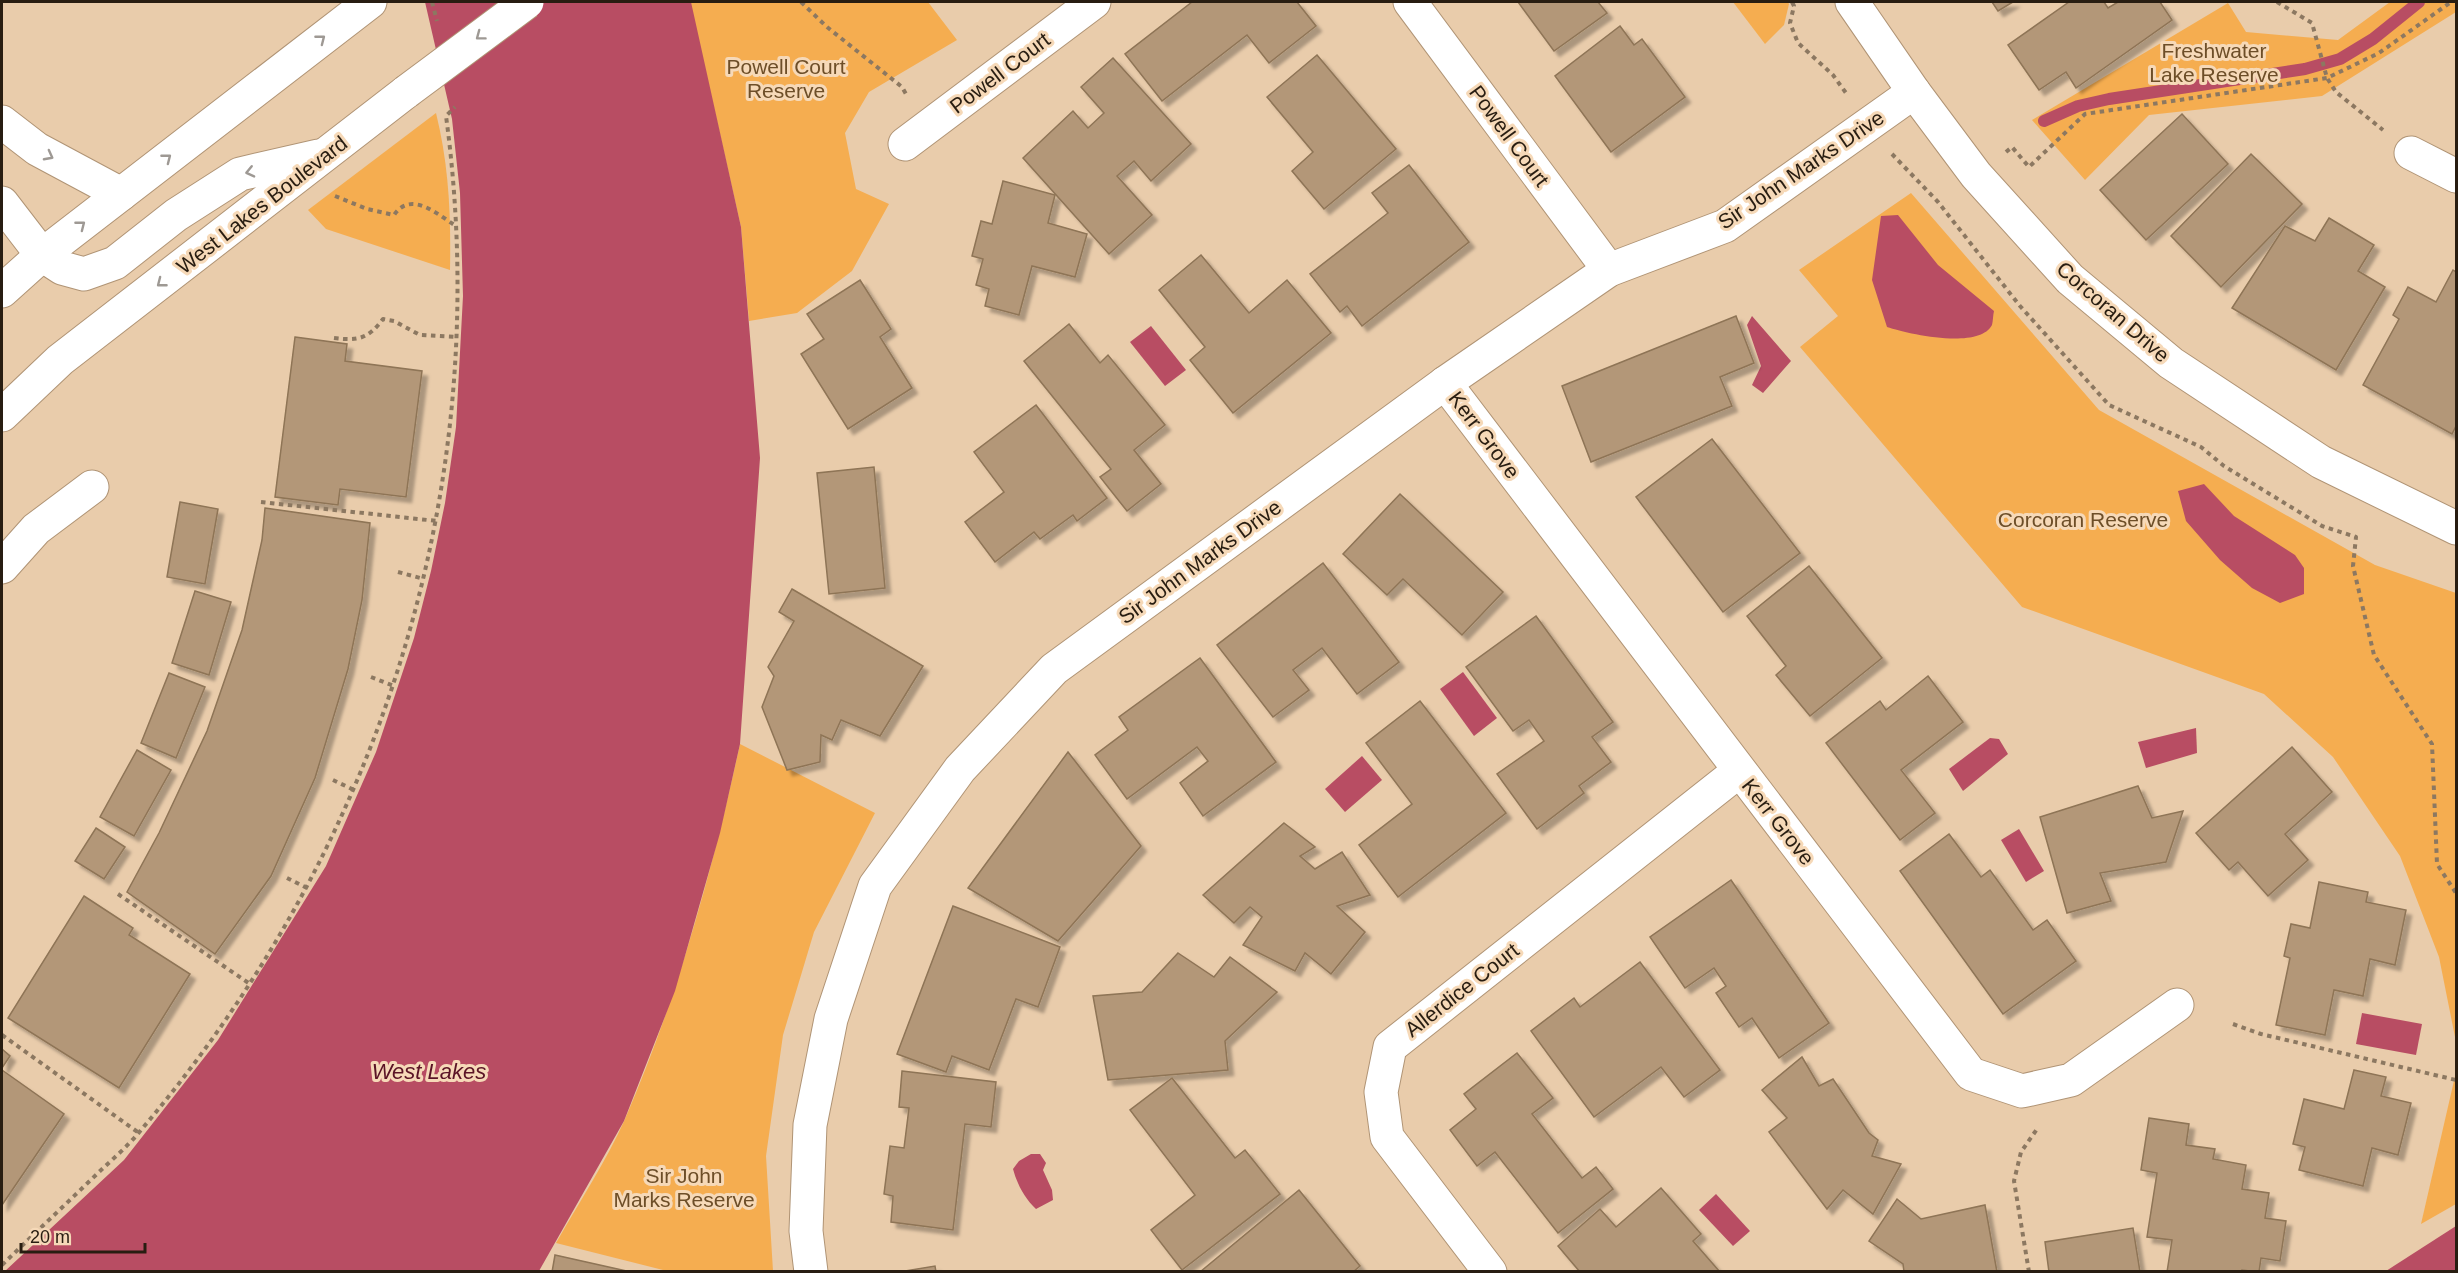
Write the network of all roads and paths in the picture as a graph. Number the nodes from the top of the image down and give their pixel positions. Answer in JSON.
{"nodes":[{"id":1,"x":527,"y":2,"type":"edge"},
{"id":2,"x":801,"y":2,"type":"edge"},
{"id":3,"x":1094,"y":2,"type":"edge"},
{"id":4,"x":1410,"y":2,"type":"edge"},
{"id":5,"x":1792,"y":2,"type":"edge"},
{"id":6,"x":1852,"y":2,"type":"edge"},
{"id":7,"x":2277,"y":2,"type":"edge"},
{"id":8,"x":2451,"y":2,"type":"edge"},
{"id":9,"x":361,"y":8,"type":"edge"},
{"id":10,"x":2327,"y":78,"type":"junction"},
{"id":11,"x":1914,"y":92,"type":"junction"},
{"id":12,"x":2360,"y":112,"type":"dead end"},
{"id":13,"x":446,"y":116,"type":"dead end"},
{"id":14,"x":2,"y":122,"type":"edge"},
{"id":15,"x":1869,"y":124,"type":"junction"},
{"id":16,"x":917,"y":136,"type":"joint"},
{"id":17,"x":2411,"y":153,"type":"dead end"},
{"id":18,"x":328,"y":154,"type":"junction"},
{"id":19,"x":1976,"y":175,"type":"junction"},
{"id":20,"x":2457,"y":176,"type":"edge"},
{"id":21,"x":330,"y":193,"type":"dead end"},
{"id":22,"x":121,"y":194,"type":"junction"},
{"id":23,"x":1938,"y":202,"type":"junction"},
{"id":24,"x":2,"y":203,"type":"edge"},
{"id":25,"x":456,"y":226,"type":"junction"},
{"id":26,"x":42,"y":255,"type":"junction"},
{"id":27,"x":1609,"y":270,"type":"junction"},
{"id":28,"x":2,"y":291,"type":"edge"},
{"id":29,"x":457,"y":337,"type":"junction"},
{"id":30,"x":334,"y":338,"type":"dead end"},
{"id":31,"x":1445,"y":383,"type":"junction"},
{"id":32,"x":2,"y":415,"type":"edge"},
{"id":33,"x":92,"y":487,"type":"dead end"},
{"id":34,"x":261,"y":502,"type":"dead end"},
{"id":35,"x":436,"y":521,"type":"junction"},
{"id":36,"x":2457,"y":528,"type":"edge"},
{"id":37,"x":2,"y":567,"type":"edge"},
{"id":38,"x":398,"y":572,"type":"dead end"},
{"id":39,"x":424,"y":579,"type":"junction"},
{"id":40,"x":371,"y":677,"type":"dead end"},
{"id":41,"x":394,"y":686,"type":"junction"},
{"id":42,"x":1739,"y":771,"type":"junction"},
{"id":43,"x":333,"y":780,"type":"dead end"},
{"id":44,"x":354,"y":790,"type":"junction"},
{"id":45,"x":286,"y":878,"type":"dead end"},
{"id":46,"x":307,"y":888,"type":"junction"},
{"id":47,"x":2457,"y":893,"type":"edge"},
{"id":48,"x":118,"y":894,"type":"dead end"},
{"id":49,"x":250,"y":984,"type":"junction"},
{"id":50,"x":2177,"y":1005,"type":"dead end"},
{"id":51,"x":2234,"y":1024,"type":"dead end"},
{"id":52,"x":2,"y":1035,"type":"edge"},
{"id":53,"x":2457,"y":1080,"type":"edge"},
{"id":54,"x":2037,"y":1129,"type":"dead end"},
{"id":55,"x":139,"y":1133,"type":"junction"},
{"id":56,"x":2,"y":1265,"type":"edge"},
{"id":57,"x":811,"y":1272,"type":"edge"},
{"id":58,"x":1490,"y":1272,"type":"edge"},
{"id":59,"x":2029,"y":1272,"type":"edge"}],
"edges":[{"from":1,"to":18,"type":"street","name":"West Lakes Boulevard","one_way":true,"bridge":true},
{"from":2,"to":16,"type":"path"},
{"from":3,"to":16,"type":"street","name":"Powell Court"},
{"from":4,"to":27,"type":"street","name":"Powell Court"},
{"from":5,"to":15,"type":"path"},
{"from":6,"to":11,"type":"street","name":"Corcoran Drive"},
{"from":7,"to":10,"type":"path"},
{"from":8,"to":10,"type":"path"},
{"from":22,"to":9,"type":"street","one_way":true},
{"from":10,"to":12,"type":"path"},
{"from":10,"to":19,"type":"path"},
{"from":11,"to":15,"type":"street","name":"Sir John Marks Drive"},
{"from":11,"to":19,"type":"street","name":"Corcoran Drive"},
{"from":13,"to":25,"type":"path"},
{"from":14,"to":22,"type":"street","one_way":true},
{"from":15,"to":23,"type":"path"},
{"from":15,"to":27,"type":"street","name":"Sir John Marks Drive"},
{"from":17,"to":20,"type":"street"},
{"from":18,"to":26,"type":"street","one_way":true},
{"from":18,"to":32,"type":"street","name":"West Lakes Boulevard","one_way":true},
{"from":19,"to":23,"type":"path"},
{"from":19,"to":36,"type":"street","name":"Corcoran Drive"},
{"from":21,"to":25,"type":"path"},
{"from":26,"to":22,"type":"street","one_way":true},
{"from":23,"to":47,"type":"path"},
{"from":24,"to":26,"type":"street"},
{"from":25,"to":29,"type":"path"},
{"from":26,"to":28,"type":"street"},
{"from":27,"to":31,"type":"street","name":"Sir John Marks Drive"},
{"from":29,"to":30,"type":"path"},
{"from":29,"to":35,"type":"path"},
{"from":31,"to":42,"type":"street","name":"Kerr Grove"},
{"from":31,"to":57,"type":"street","name":"Sir John Marks Drive"},
{"from":33,"to":37,"type":"street"},
{"from":34,"to":35,"type":"path"},
{"from":35,"to":39,"type":"path"},
{"from":38,"to":39,"type":"path"},
{"from":39,"to":41,"type":"path"},
{"from":40,"to":41,"type":"path"},
{"from":41,"to":44,"type":"path"},
{"from":42,"to":50,"type":"street","name":"Kerr Grove"},
{"from":42,"to":58,"type":"street","name":"Allerdice Court"},
{"from":43,"to":44,"type":"path"},
{"from":44,"to":46,"type":"path"},
{"from":45,"to":46,"type":"path"},
{"from":46,"to":49,"type":"path"},
{"from":48,"to":49,"type":"path"},
{"from":49,"to":55,"type":"path"},
{"from":51,"to":53,"type":"path"},
{"from":52,"to":55,"type":"path"},
{"from":54,"to":59,"type":"path"},
{"from":55,"to":56,"type":"path"}]}
